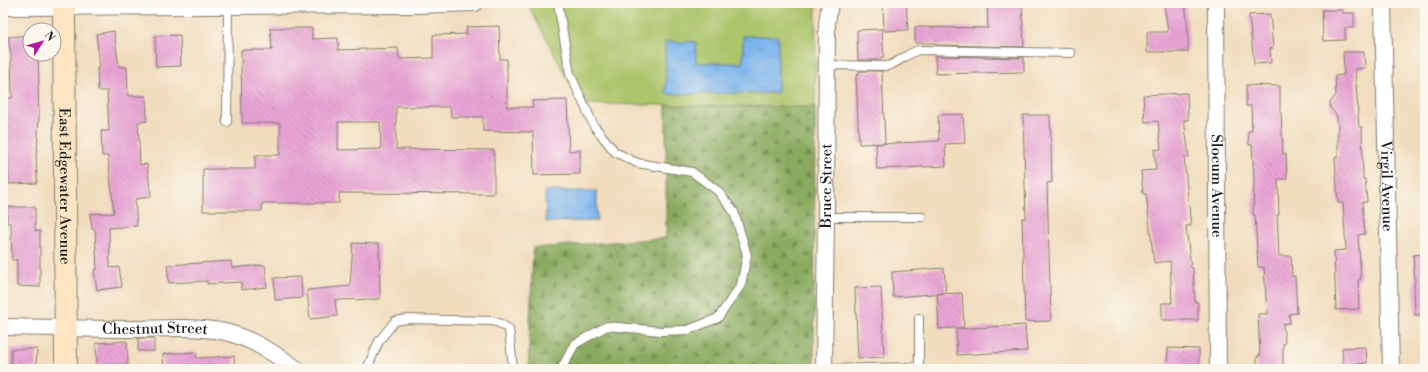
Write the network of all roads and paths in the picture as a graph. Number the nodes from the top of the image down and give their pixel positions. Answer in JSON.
{"nodes":[{"id":1,"x":475,"y":3,"type":"edge"},
{"id":2,"x":558,"y":3,"type":"edge"},
{"id":3,"x":830,"y":3,"type":"edge"},
{"id":4,"x":1216,"y":3,"type":"edge"},
{"id":5,"x":1383,"y":3,"type":"edge"},
{"id":6,"x":64,"y":4,"type":"edge"},
{"id":7,"x":417,"y":4,"type":"edge"},
{"id":8,"x":228,"y":5,"type":"junction"},
{"id":9,"x":3,"y":7,"type":"edge"},
{"id":10,"x":1071,"y":53,"type":"dead end"},
{"id":11,"x":827,"y":65,"type":"junction"},
{"id":12,"x":226,"y":122,"type":"dead end"},
{"id":13,"x":826,"y":217,"type":"junction"},
{"id":14,"x":922,"y":217,"type":"dead end"},
{"id":15,"x":919,"y":318,"type":"dead end"},
{"id":16,"x":3,"y":327,"type":"edge"},
{"id":17,"x":66,"y":329,"type":"junction"},
{"id":18,"x":66,"y":369,"type":"edge"},
{"id":19,"x":298,"y":369,"type":"edge"},
{"id":20,"x":367,"y":369,"type":"edge"},
{"id":21,"x":513,"y":369,"type":"edge"},
{"id":22,"x":561,"y":369,"type":"edge"},
{"id":23,"x":825,"y":369,"type":"edge"},
{"id":24,"x":1218,"y":369,"type":"edge"},
{"id":25,"x":1391,"y":369,"type":"edge"}],
"edges":[{"from":1,"to":7,"type":"street"},
{"from":2,"to":22,"type":"lane"},
{"from":3,"to":11,"type":"street","name":"Bruce Street"},
{"from":4,"to":24,"type":"street","name":"Slocum Avenue"},
{"from":5,"to":25,"type":"street","name":"Virgil Avenue"},
{"from":6,"to":8,"type":"street"},
{"from":6,"to":9,"type":"street"},
{"from":6,"to":17,"type":"street","name":"East Edgewater Avenue"},
{"from":7,"to":8,"type":"street"},
{"from":8,"to":12,"type":"lane"},
{"from":10,"to":11,"type":"lane"},
{"from":11,"to":13,"type":"street","name":"Bruce Street"},
{"from":13,"to":14,"type":"lane"},
{"from":13,"to":23,"type":"street","name":"Bruce Street"},
{"from":15,"to":23,"type":"lane"},
{"from":16,"to":17,"type":"street","name":"Chestnut Street"},
{"from":17,"to":18,"type":"street","name":"East Edgewater Avenue"},
{"from":17,"to":19,"type":"street","name":"Chestnut Street"},
{"from":20,"to":21,"type":"lane"}]}
